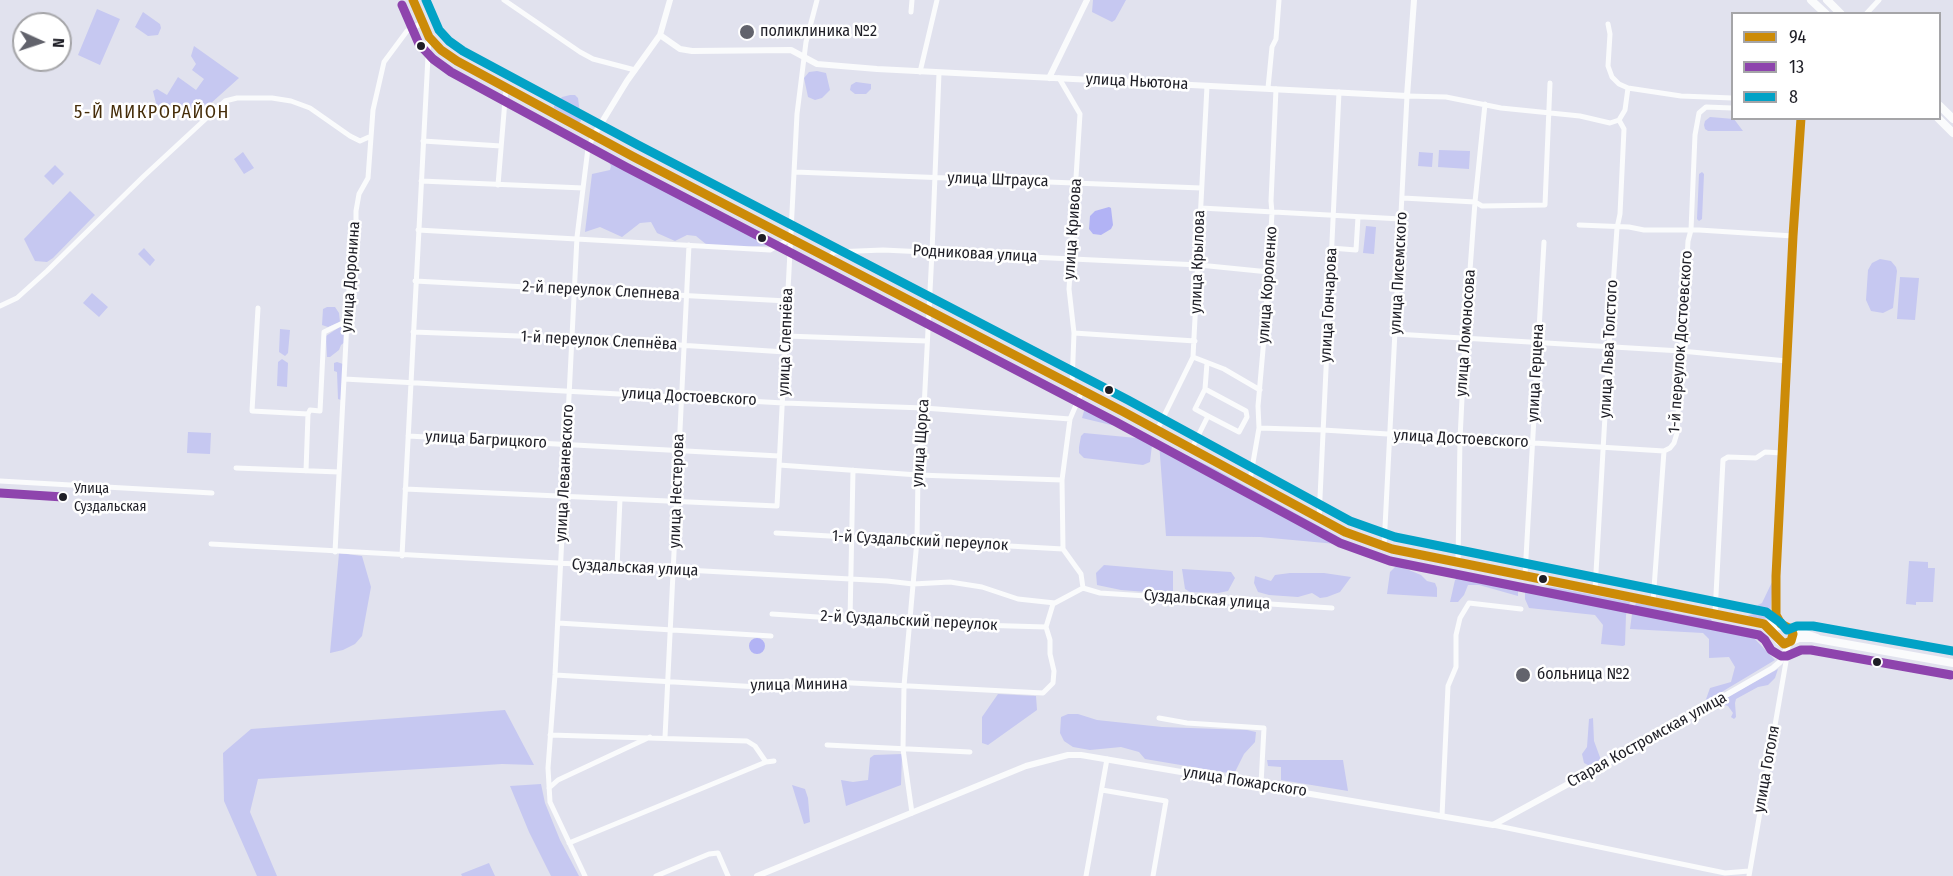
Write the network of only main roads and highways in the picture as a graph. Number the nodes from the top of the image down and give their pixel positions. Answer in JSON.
{"nodes":[{"id":1,"x":413,"y":0,"type":"edge"},
{"id":2,"x":1811,"y":0,"type":"edge"},
{"id":3,"x":1827,"y":0,"type":"edge"},
{"id":4,"x":1824,"y":12,"type":"edge"},
{"id":5,"x":1839,"y":12,"type":"edge"},
{"id":6,"x":1941,"y":107,"type":"edge"},
{"id":7,"x":1953,"y":119,"type":"edge"},
{"id":8,"x":1940,"y":120,"type":"edge"},
{"id":9,"x":1953,"y":133,"type":"edge"},
{"id":10,"x":1775,"y":611,"type":"road end"},
{"id":11,"x":1764,"y":624,"type":"junction"},
{"id":12,"x":1783,"y":627,"type":"junction"},
{"id":13,"x":1777,"y":638,"type":"junction"},
{"id":14,"x":1817,"y":638,"type":"junction"},
{"id":15,"x":1790,"y":642,"type":"junction"},
{"id":16,"x":1953,"y":663,"type":"edge"}],
"edges":[{"from":1,"to":11,"type":"main road"},
{"from":2,"to":4,"type":"main road"},
{"from":3,"to":5,"type":"main road"},
{"from":6,"to":7,"type":"main road"},
{"from":8,"to":9,"type":"main road"},
{"from":10,"to":12,"type":"main road"},
{"from":11,"to":12,"type":"main road"},
{"from":11,"to":13,"type":"main road"},
{"from":12,"to":13,"type":"main road"},
{"from":12,"to":14,"type":"main road"},
{"from":12,"to":15,"type":"main road"},
{"from":13,"to":15,"type":"main road"},
{"from":14,"to":15,"type":"main road"},
{"from":14,"to":16,"type":"main road"}]}
